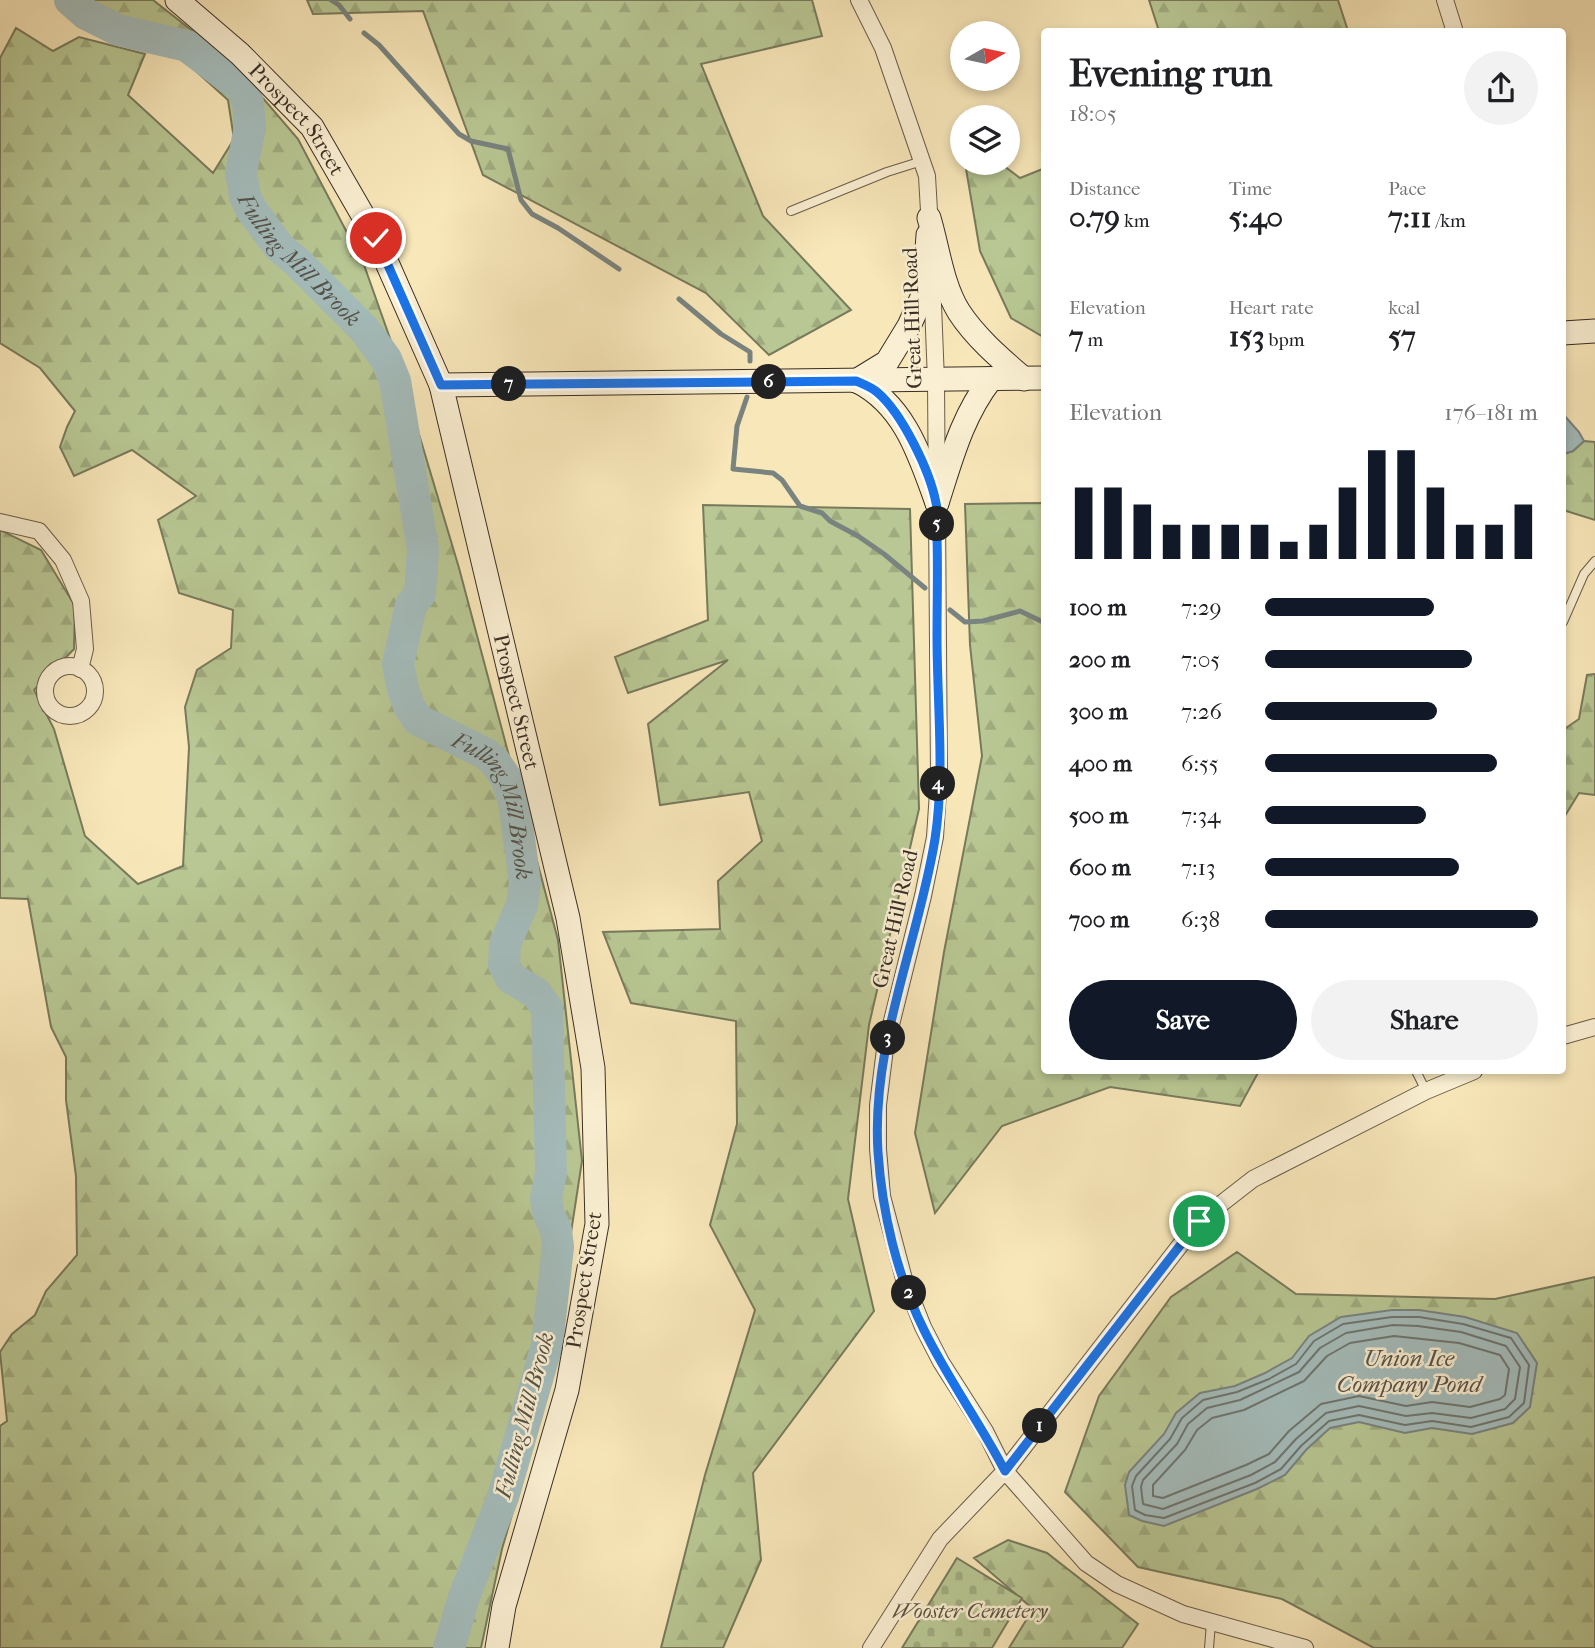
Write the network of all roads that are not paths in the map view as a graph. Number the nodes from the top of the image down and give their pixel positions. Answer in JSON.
{"nodes":[{"id":1,"x":177,"y":0,"type":"edge"},
{"id":2,"x":859,"y":0,"type":"edge"},
{"id":3,"x":1445,"y":0,"type":"edge"},
{"id":4,"x":1454,"y":28,"type":"edge"},
{"id":5,"x":922,"y":161,"type":"junction"},
{"id":6,"x":791,"y":212,"type":"dead end"},
{"id":7,"x":929,"y":218,"type":"junction"},
{"id":8,"x":1595,"y":331,"type":"edge"},
{"id":9,"x":1566,"y":333,"type":"edge"},
{"id":10,"x":1035,"y":378,"type":"edge"},
{"id":11,"x":991,"y":379,"type":"junction"},
{"id":12,"x":856,"y":381,"type":"junction"},
{"id":13,"x":936,"y":381,"type":"junction"},
{"id":14,"x":441,"y":385,"type":"junction"},
{"id":15,"x":937,"y":503,"type":"junction"},
{"id":16,"x":0,"y":522,"type":"edge"},
{"id":17,"x":1595,"y":561,"type":"edge"},
{"id":18,"x":1566,"y":615,"type":"edge"},
{"id":19,"x":80,"y":669,"type":"dead end"},
{"id":20,"x":1595,"y":1027,"type":"edge"},
{"id":21,"x":1566,"y":1035,"type":"edge"},
{"id":22,"x":1418,"y":1074,"type":"edge"},
{"id":23,"x":1467,"y":1074,"type":"edge"},
{"id":24,"x":1426,"y":1091,"type":"junction"},
{"id":25,"x":1005,"y":1471,"type":"junction"},
{"id":26,"x":1211,"y":1623,"type":"junction"},
{"id":27,"x":497,"y":1648,"type":"edge"},
{"id":28,"x":871,"y":1648,"type":"edge"},
{"id":29,"x":1209,"y":1648,"type":"edge"},
{"id":30,"x":1305,"y":1648,"type":"edge"}],
"edges":[{"from":1,"to":14,"type":"main road","name":"Prospect Street"},
{"from":2,"to":5,"type":"street","name":"Great Hill Road"},
{"from":3,"to":4,"type":"street"},
{"from":5,"to":6,"type":"lane"},
{"from":5,"to":7,"type":"street","name":"Great Hill Road"},
{"from":7,"to":10,"type":"main road"},
{"from":7,"to":12,"type":"main road"},
{"from":7,"to":13,"type":"street","name":"Great Hill Road"},
{"from":8,"to":9,"type":"main road"},
{"from":10,"to":11,"type":"main road"},
{"from":11,"to":13,"type":"main road"},
{"from":11,"to":15,"type":"main road"},
{"from":12,"to":13,"type":"main road"},
{"from":12,"to":14,"type":"main road"},
{"from":12,"to":15,"type":"main road"},
{"from":13,"to":15,"type":"street","name":"Great Hill Road"},
{"from":14,"to":27,"type":"main road","name":"Prospect Street"},
{"from":15,"to":25,"type":"street","name":"Great Hill Road"},
{"from":16,"to":19,"type":"street"},
{"from":17,"to":18,"type":"lane"},
{"from":20,"to":21,"type":"street"},
{"from":22,"to":24,"type":"lane"},
{"from":23,"to":24,"type":"street"},
{"from":24,"to":25,"type":"street"},
{"from":25,"to":26,"type":"street","name":"Great Hill Road"},
{"from":25,"to":28,"type":"street"},
{"from":26,"to":29,"type":"lane"},
{"from":26,"to":30,"type":"street","name":"Great Hill Road"}]}
